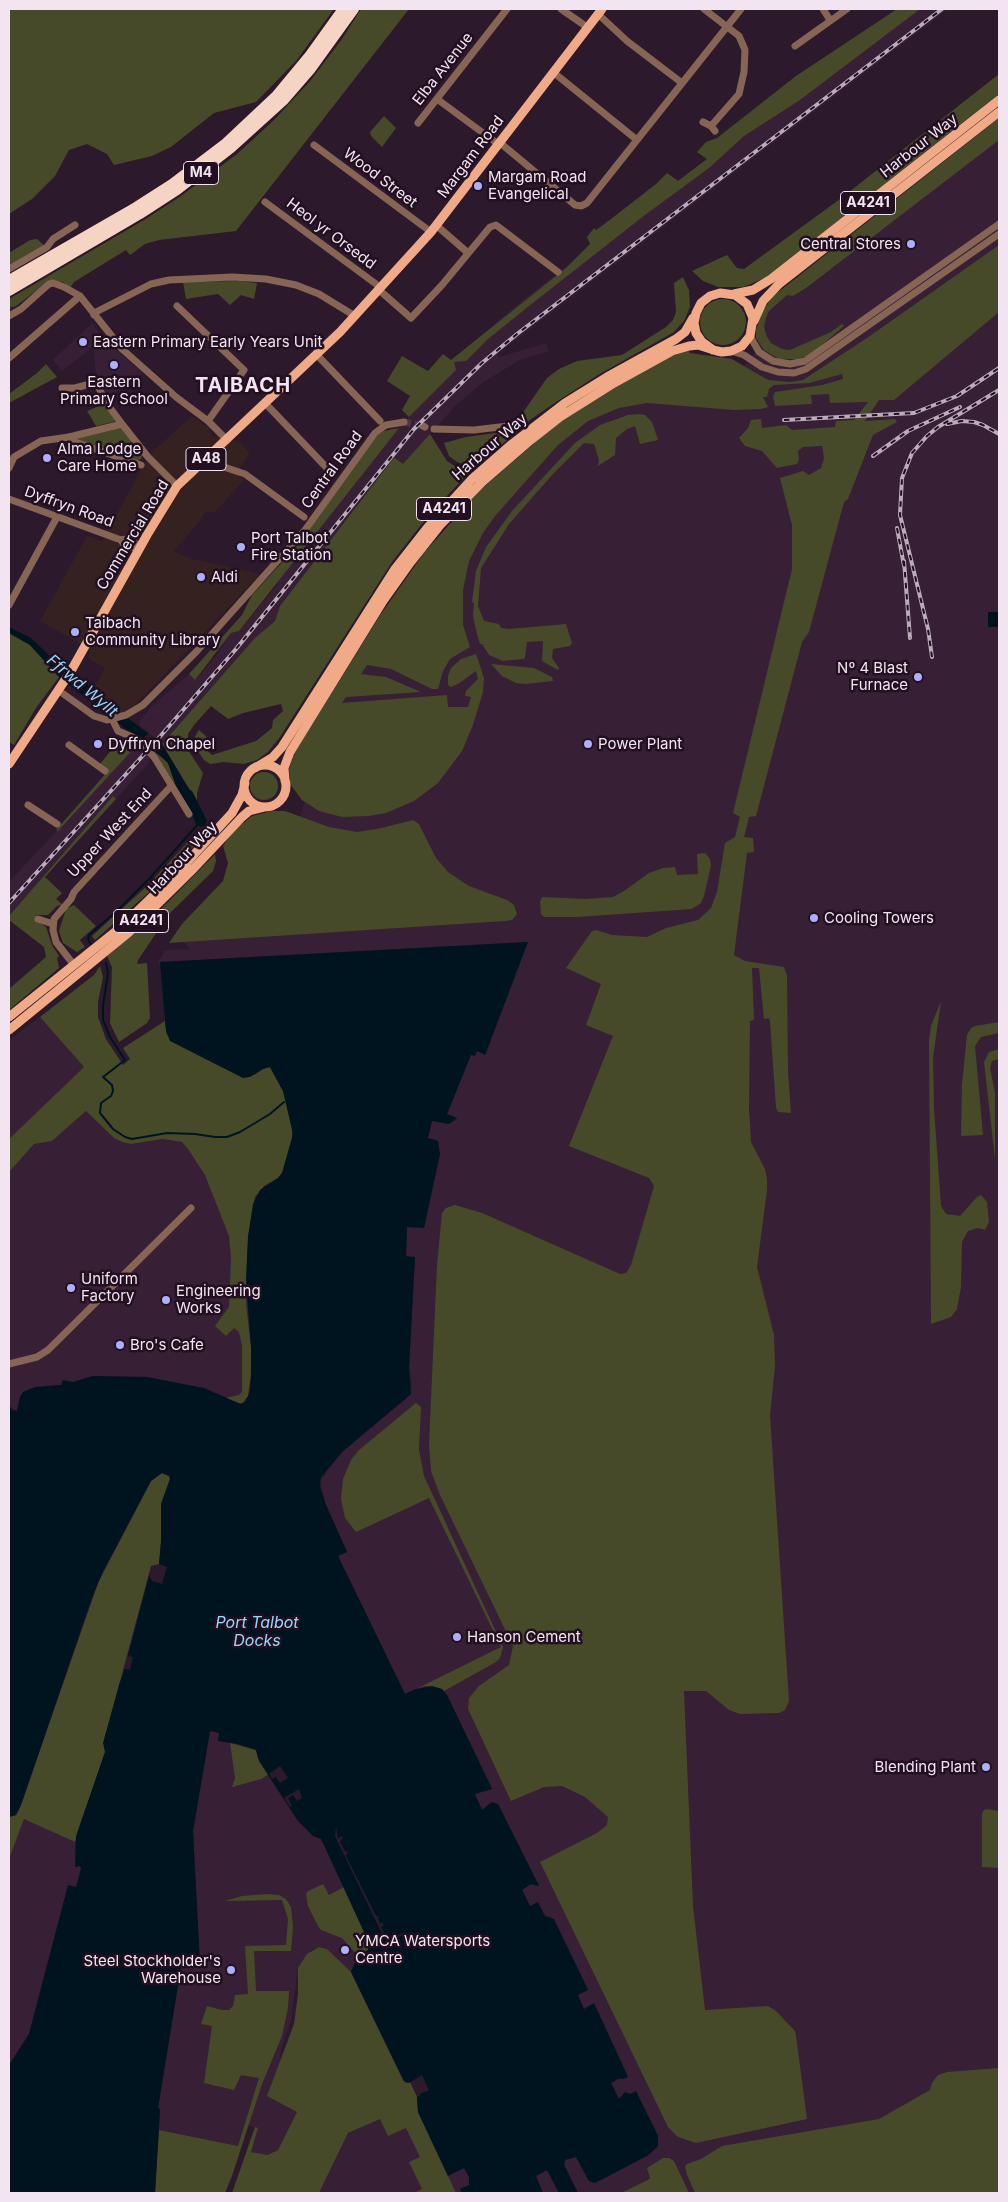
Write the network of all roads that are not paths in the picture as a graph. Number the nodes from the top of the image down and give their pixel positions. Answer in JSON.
{"nodes":[{"id":1,"x":343,"y":9,"type":"edge"},
{"id":2,"x":354,"y":9,"type":"edge"},
{"id":3,"x":507,"y":9,"type":"edge"},
{"id":4,"x":561,"y":9,"type":"edge"},
{"id":5,"x":704,"y":9,"type":"edge"},
{"id":6,"x":741,"y":9,"type":"edge"},
{"id":7,"x":823,"y":9,"type":"edge"},
{"id":8,"x":847,"y":9,"type":"edge"},
{"id":9,"x":600,"y":11,"type":"edge"},
{"id":10,"x":830,"y":20,"type":"junction"},
{"id":11,"x":727,"y":26,"type":"junction"},
{"id":12,"x":587,"y":27,"type":"junction"},
{"id":13,"x":800,"y":45,"type":"dead end"},
{"id":14,"x":553,"y":72,"type":"junction"},
{"id":15,"x":682,"y":83,"type":"junction"},
{"id":16,"x":436,"y":99,"type":"junction"},
{"id":17,"x":999,"y":100,"type":"edge"},
{"id":18,"x":999,"y":112,"type":"edge"},
{"id":19,"x":703,"y":122,"type":"dead end"},
{"id":20,"x":418,"y":123,"type":"dead end"},
{"id":21,"x":637,"y":140,"type":"junction"},
{"id":22,"x":499,"y":143,"type":"junction"},
{"id":23,"x":314,"y":145,"type":"dead end"},
{"id":24,"x":265,"y":202,"type":"dead end"},
{"id":25,"x":999,"y":224,"type":"edge"},
{"id":26,"x":75,"y":225,"type":"dead end"},
{"id":27,"x":434,"y":228,"type":"junction"},
{"id":28,"x":999,"y":234,"type":"edge"},
{"id":29,"x":467,"y":252,"type":"junction"},
{"id":30,"x":9,"y":269,"type":"edge"},
{"id":31,"x":558,"y":272,"type":"dead end"},
{"id":32,"x":9,"y":280,"type":"edge"},
{"id":33,"x":380,"y":288,"type":"junction"},
{"id":34,"x":9,"y":291,"type":"edge"},
{"id":35,"x":731,"y":294,"type":"junction"},
{"id":36,"x":80,"y":296,"type":"junction"},
{"id":37,"x":177,"y":306,"type":"dead end"},
{"id":38,"x":696,"y":313,"type":"junction"},
{"id":39,"x":94,"y":315,"type":"junction"},
{"id":40,"x":9,"y":316,"type":"edge"},
{"id":41,"x":355,"y":316,"type":"junction"},
{"id":42,"x":754,"y":322,"type":"junction"},
{"id":43,"x":750,"y":336,"type":"junction"},
{"id":44,"x":714,"y":350,"type":"junction"},
{"id":45,"x":731,"y":351,"type":"junction"},
{"id":46,"x":317,"y":355,"type":"junction"},
{"id":47,"x":9,"y":358,"type":"edge"},
{"id":48,"x":62,"y":388,"type":"dead end"},
{"id":49,"x":266,"y":404,"type":"junction"},
{"id":50,"x":208,"y":421,"type":"junction"},
{"id":51,"x":404,"y":422,"type":"tunnel mouth"},
{"id":52,"x":122,"y":424,"type":"junction"},
{"id":53,"x":381,"y":424,"type":"junction"},
{"id":54,"x":508,"y":426,"type":"dead end"},
{"id":55,"x":434,"y":429,"type":"dead end"},
{"id":56,"x":69,"y":437,"type":"junction"},
{"id":57,"x":227,"y":440,"type":"junction"},
{"id":58,"x":210,"y":456,"type":"junction"},
{"id":59,"x":142,"y":465,"type":"dead end"},
{"id":60,"x":326,"y":467,"type":"dead end"},
{"id":61,"x":9,"y":468,"type":"edge"},
{"id":62,"x":177,"y":486,"type":"junction"},
{"id":63,"x":9,"y":500,"type":"edge"},
{"id":64,"x":57,"y":517,"type":"junction"},
{"id":65,"x":304,"y":517,"type":"dead end"},
{"id":66,"x":138,"y":549,"type":"junction"},
{"id":67,"x":9,"y":605,"type":"edge"},
{"id":68,"x":58,"y":690,"type":"junction"},
{"id":69,"x":113,"y":719,"type":"junction"},
{"id":70,"x":69,"y":745,"type":"dead end"},
{"id":71,"x":9,"y":764,"type":"edge"},
{"id":72,"x":255,"y":768,"type":"junction"},
{"id":73,"x":105,"y":771,"type":"dead end"},
{"id":74,"x":285,"y":780,"type":"junction"},
{"id":75,"x":245,"y":783,"type":"junction"},
{"id":76,"x":171,"y":786,"type":"junction"},
{"id":77,"x":28,"y":805,"type":"dead end"},
{"id":78,"x":265,"y":807,"type":"junction"},
{"id":79,"x":189,"y":814,"type":"dead end"},
{"id":80,"x":57,"y":824,"type":"dead end"},
{"id":81,"x":38,"y":919,"type":"dead end"},
{"id":82,"x":53,"y":924,"type":"junction"},
{"id":83,"x":74,"y":965,"type":"junction"},
{"id":84,"x":9,"y":1017,"type":"edge"},
{"id":85,"x":9,"y":1030,"type":"edge"},
{"id":86,"x":191,"y":1208,"type":"dead end"},
{"id":87,"x":9,"y":1364,"type":"edge"}],
"edges":[{"from":1,"to":32,"type":"highway","number":"M4"},
{"from":2,"to":34,"type":"highway","number":"M4"},
{"from":3,"to":16,"type":"street","name":"Elba Avenue"},
{"from":4,"to":12,"type":"street"},
{"from":5,"to":11,"type":"street"},
{"from":6,"to":11,"type":"street"},
{"from":7,"to":10,"type":"street"},
{"from":8,"to":10,"type":"street"},
{"from":9,"to":12,"type":"main road","name":"Margam Road","number":"A48"},
{"from":9,"to":15,"type":"street"},
{"from":10,"to":13,"type":"street"},
{"from":11,"to":15,"type":"street"},
{"from":11,"to":19,"type":"street"},
{"from":12,"to":14,"type":"main road","name":"Margam Road","number":"A48"},
{"from":14,"to":21,"type":"street"},
{"from":14,"to":22,"type":"main road","name":"Margam Road","number":"A48"},
{"from":15,"to":21,"type":"street"},
{"from":16,"to":20,"type":"street","name":"Elba Avenue"},
{"from":16,"to":22,"type":"street"},
{"from":17,"to":35,"type":"main road","name":"Harbour Way","number":"A4241"},
{"from":18,"to":42,"type":"main road","name":"Harbour Way","number":"A4241"},
{"from":21,"to":22,"type":"street"},
{"from":22,"to":27,"type":"main road","name":"Margam Road","number":"A48"},
{"from":23,"to":27,"type":"street","name":"Wood Street"},
{"from":24,"to":33,"type":"street","name":"Heol yr Orsedd"},
{"from":25,"to":43,"type":"street"},
{"from":26,"to":30,"type":"street"},
{"from":27,"to":29,"type":"street","name":"Wood Street"},
{"from":27,"to":33,"type":"main road","name":"Margam Road","number":"A48"},
{"from":28,"to":45,"type":"street"},
{"from":29,"to":31,"type":"street"},
{"from":29,"to":33,"type":"street","name":"Heol yr Orsedd"},
{"from":33,"to":41,"type":"main road","name":"Margam Road","number":"A48"},
{"from":35,"to":38,"type":"main road","number":"A4241"},
{"from":35,"to":42,"type":"main road"},
{"from":36,"to":39,"type":"street"},
{"from":36,"to":40,"type":"street"},
{"from":36,"to":47,"type":"street"},
{"from":37,"to":50,"type":"street"},
{"from":38,"to":44,"type":"main road"},
{"from":38,"to":72,"type":"main road","name":"Harbour Way","number":"A4241"},
{"from":39,"to":41,"type":"street"},
{"from":39,"to":50,"type":"street"},
{"from":41,"to":46,"type":"main road","name":"Commercial Road","number":"A48"},
{"from":42,"to":43,"type":"main road","number":"A4241"},
{"from":43,"to":45,"type":"main road"},
{"from":44,"to":45,"type":"main road","number":"A4241"},
{"from":44,"to":74,"type":"main road","name":"Harbour Way","number":"A4241"},
{"from":46,"to":49,"type":"main road","name":"Commercial Road","number":"A48"},
{"from":46,"to":53,"type":"street"},
{"from":48,"to":52,"type":"street"},
{"from":49,"to":57,"type":"main road","name":"Commercial Road","number":"A48"},
{"from":49,"to":60,"type":"street"},
{"from":50,"to":57,"type":"street"},
{"from":51,"to":53,"type":"street"},
{"from":52,"to":56,"type":"street"},
{"from":52,"to":62,"type":"street"},
{"from":53,"to":69,"type":"street","name":"Central Road"},
{"from":54,"to":55,"type":"street"},
{"from":56,"to":59,"type":"street"},
{"from":56,"to":61,"type":"street"},
{"from":57,"to":58,"type":"main road","name":"Commercial Road","number":"A48"},
{"from":58,"to":62,"type":"main road","name":"Commercial Road","number":"A48"},
{"from":58,"to":65,"type":"street"},
{"from":62,"to":66,"type":"main road","name":"Commercial Road","number":"A48"},
{"from":63,"to":64,"type":"street","name":"Dyffryn Road"},
{"from":64,"to":66,"type":"street","name":"Dyffryn Road"},
{"from":64,"to":67,"type":"street"},
{"from":66,"to":68,"type":"main road","name":"Commercial Road","number":"A48"},
{"from":68,"to":69,"type":"street"},
{"from":68,"to":71,"type":"main road","number":"A48"},
{"from":69,"to":76,"type":"street"},
{"from":70,"to":73,"type":"street"},
{"from":72,"to":74,"type":"main road"},
{"from":72,"to":75,"type":"main road","number":"A4241"},
{"from":74,"to":78,"type":"main road","number":"A4241"},
{"from":75,"to":78,"type":"main road"},
{"from":75,"to":83,"type":"main road","name":"Harbour Way","number":"A4241"},
{"from":76,"to":79,"type":"street"},
{"from":76,"to":82,"type":"street","name":"Upper West End"},
{"from":77,"to":80,"type":"street"},
{"from":78,"to":85,"type":"main road","name":"Harbour Way","number":"A4241"},
{"from":81,"to":82,"type":"street"},
{"from":82,"to":83,"type":"street"},
{"from":83,"to":84,"type":"main road","name":"Harbour Way","number":"A4241"},
{"from":86,"to":87,"type":"street"}]}
